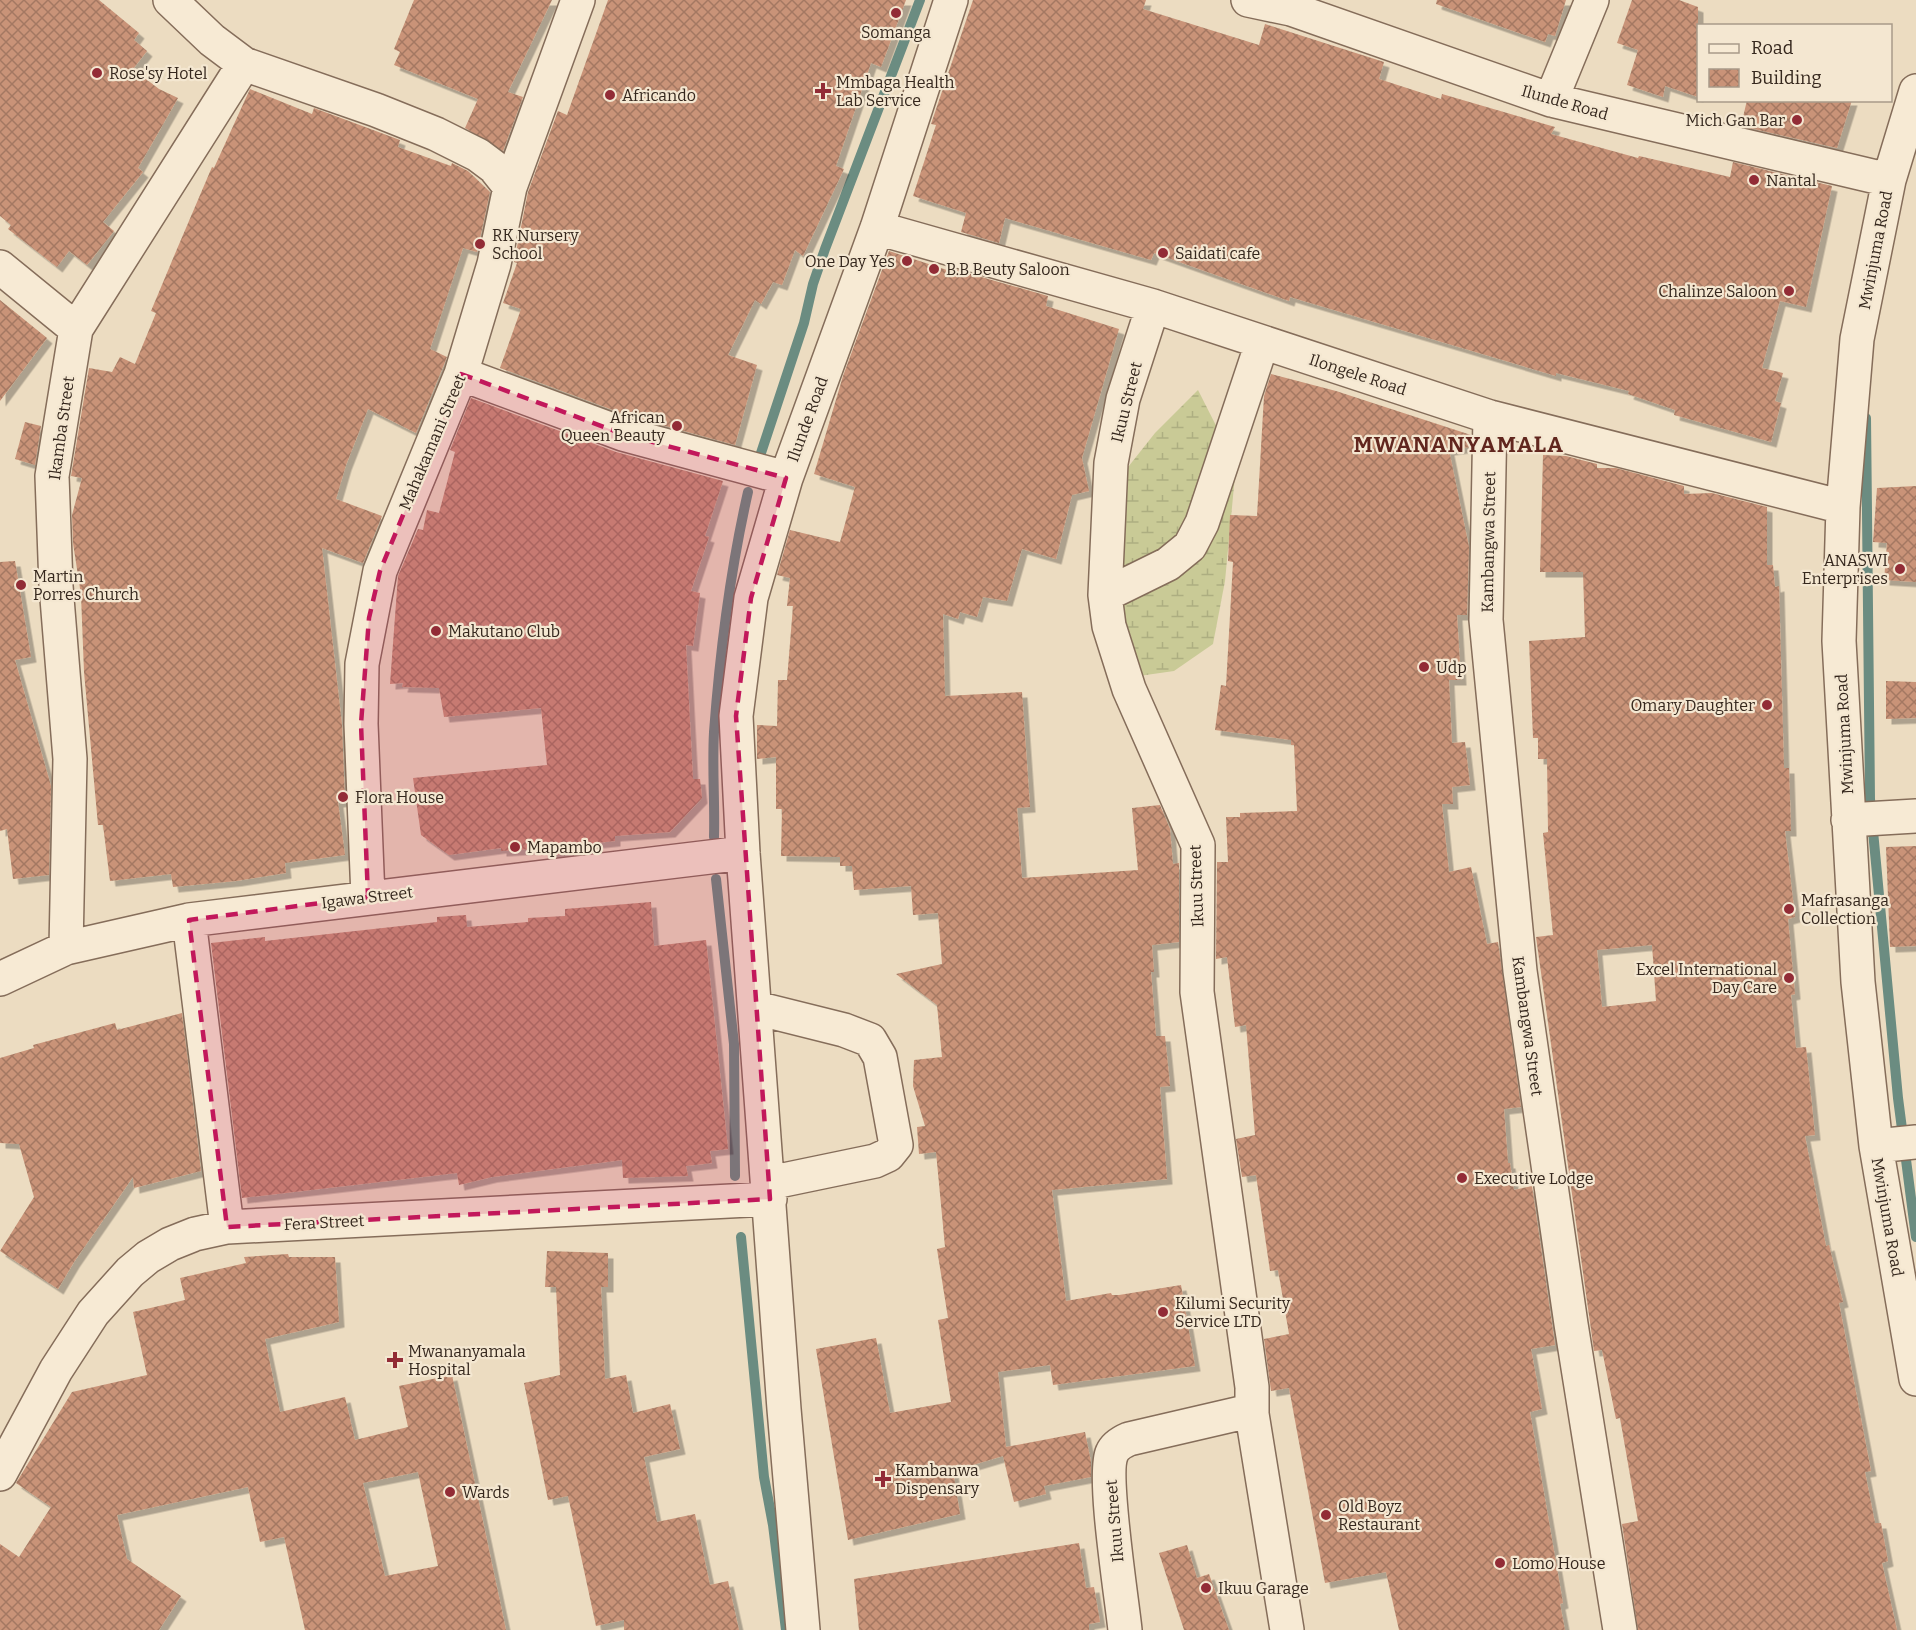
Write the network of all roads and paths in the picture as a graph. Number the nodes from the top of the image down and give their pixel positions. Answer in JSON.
{"nodes":[{"id":1,"x":170,"y":0,"type":"edge"},
{"id":2,"x":578,"y":0,"type":"edge"},
{"id":3,"x":951,"y":0,"type":"edge"},
{"id":4,"x":1248,"y":0,"type":"edge"},
{"id":5,"x":1592,"y":0,"type":"edge"},
{"id":6,"x":244,"y":64,"type":"junction"},
{"id":7,"x":1916,"y":91,"type":"edge"},
{"id":8,"x":1551,"y":100,"type":"junction"},
{"id":9,"x":1889,"y":180,"type":"junction"},
{"id":10,"x":510,"y":187,"type":"junction"},
{"id":11,"x":878,"y":228,"type":"junction"},
{"id":12,"x":0,"y":267,"type":"edge"},
{"id":13,"x":1153,"y":306,"type":"junction"},
{"id":14,"x":76,"y":329,"type":"junction"},
{"id":15,"x":1262,"y":343,"type":"junction"},
{"id":16,"x":461,"y":374,"type":"junction"},
{"id":17,"x":1490,"y":417,"type":"junction"},
{"id":18,"x":786,"y":478,"type":"junction"},
{"id":19,"x":1842,"y":507,"type":"junction"},
{"id":20,"x":1105,"y":595,"type":"junction"},
{"id":21,"x":1916,"y":816,"type":"edge"},
{"id":22,"x":1848,"y":820,"type":"junction"},
{"id":23,"x":743,"y":853,"type":"junction"},
{"id":24,"x":368,"y":897,"type":"junction"},
{"id":25,"x":189,"y":920,"type":"junction"},
{"id":26,"x":66,"y":948,"type":"junction"},
{"id":27,"x":0,"y":979,"type":"edge"},
{"id":28,"x":756,"y":1008,"type":"junction"},
{"id":29,"x":1916,"y":1142,"type":"edge"},
{"id":30,"x":1876,"y":1146,"type":"junction"},
{"id":31,"x":770,"y":1191,"type":"junction"},
{"id":32,"x":227,"y":1227,"type":"junction"},
{"id":33,"x":1916,"y":1379,"type":"edge"},
{"id":34,"x":1252,"y":1414,"type":"junction"},
{"id":35,"x":0,"y":1474,"type":"edge"},
{"id":36,"x":803,"y":1630,"type":"edge"},
{"id":37,"x":1125,"y":1630,"type":"edge"},
{"id":38,"x":1287,"y":1630,"type":"edge"},
{"id":39,"x":1620,"y":1630,"type":"edge"}],
"edges":[{"from":1,"to":6,"type":"street"},
{"from":2,"to":10,"type":"street","name":"Mahakamani Street"},
{"from":3,"to":11,"type":"street","name":"Ilunde Road"},
{"from":4,"to":8,"type":"street","name":"Ilunde Road"},
{"from":5,"to":8,"type":"street"},
{"from":6,"to":10,"type":"street"},
{"from":6,"to":14,"type":"street","name":"Ikamba Street"},
{"from":7,"to":9,"type":"street","name":"Mwinjuma Road"},
{"from":8,"to":9,"type":"street","name":"Ilunde Road"},
{"from":9,"to":19,"type":"street","name":"Mwinjuma Road"},
{"from":10,"to":16,"type":"street","name":"Mahakamani Street"},
{"from":11,"to":13,"type":"street","name":"Ilongele Road"},
{"from":11,"to":18,"type":"street","name":"Ilunde Road"},
{"from":12,"to":14,"type":"street"},
{"from":13,"to":15,"type":"street","name":"Ilongele Road"},
{"from":13,"to":20,"type":"street","name":"Ikuu Street"},
{"from":14,"to":26,"type":"street","name":"Ikamba Street"},
{"from":15,"to":17,"type":"street","name":"Ilongele Road"},
{"from":15,"to":20,"type":"street"},
{"from":16,"to":18,"type":"street"},
{"from":16,"to":24,"type":"street","name":"Mahakamani Street"},
{"from":17,"to":19,"type":"street","name":"Ilongele Road"},
{"from":17,"to":39,"type":"street","name":"Kambangwa Street"},
{"from":18,"to":23,"type":"street","name":"Ilunde Road"},
{"from":19,"to":22,"type":"street","name":"Mwinjuma Road"},
{"from":20,"to":34,"type":"street","name":"Ikuu Street"},
{"from":21,"to":22,"type":"street"},
{"from":22,"to":30,"type":"street","name":"Mwinjuma Road"},
{"from":23,"to":24,"type":"street","name":"Igawa Street"},
{"from":23,"to":28,"type":"street","name":"Ilunde Road"},
{"from":24,"to":25,"type":"street","name":"Igawa Street"},
{"from":25,"to":26,"type":"street","name":"Igawa Street"},
{"from":25,"to":32,"type":"street"},
{"from":26,"to":27,"type":"street","name":"Igawa Street"},
{"from":28,"to":31,"type":"street","name":"Ilunde Road"},
{"from":28,"to":31,"type":"street","name":"Fera Street"},
{"from":29,"to":30,"type":"street"},
{"from":30,"to":33,"type":"street","name":"Mwinjuma Road"},
{"from":31,"to":32,"type":"street","name":"Fera Street"},
{"from":31,"to":36,"type":"street","name":"Ilunde Road"},
{"from":32,"to":35,"type":"street","name":"Fera Street"},
{"from":34,"to":37,"type":"street","name":"Ikuu Street"},
{"from":34,"to":38,"type":"street","name":"Ikuu Street"}]}
